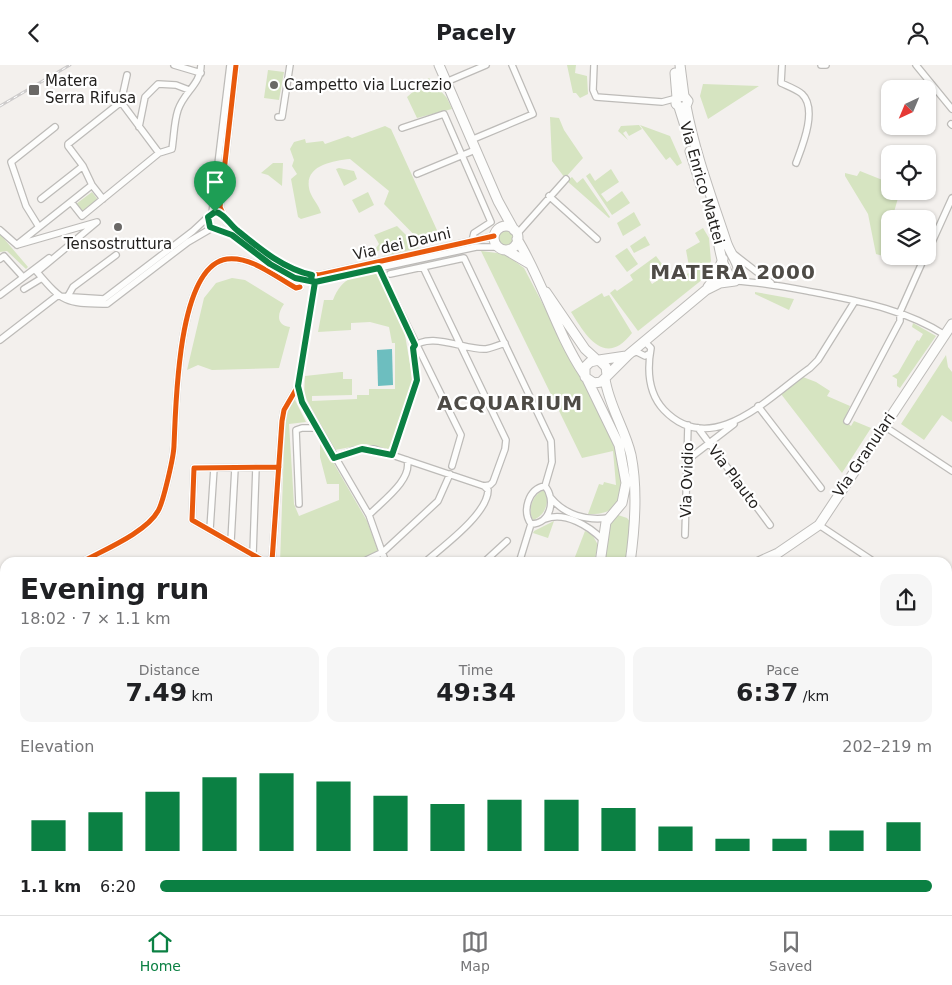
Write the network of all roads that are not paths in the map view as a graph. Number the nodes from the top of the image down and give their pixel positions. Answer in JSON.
{"nodes":[{"id":1,"x":174,"y":65,"type":"edge"},
{"id":2,"x":201,"y":65,"type":"edge"},
{"id":3,"x":230,"y":65,"type":"edge"},
{"id":4,"x":236,"y":65,"type":"edge"},
{"id":5,"x":290,"y":65,"type":"edge"},
{"id":6,"x":439,"y":65,"type":"edge"},
{"id":7,"x":486,"y":65,"type":"edge"},
{"id":8,"x":512,"y":65,"type":"edge"},
{"id":9,"x":594,"y":65,"type":"edge"},
{"id":10,"x":674,"y":65,"type":"edge"},
{"id":11,"x":680,"y":65,"type":"edge"},
{"id":12,"x":782,"y":65,"type":"edge"},
{"id":13,"x":821,"y":65,"type":"edge"},
{"id":14,"x":826,"y":65,"type":"edge"},
{"id":15,"x":916,"y":65,"type":"edge"},
{"id":16,"x":201,"y":73,"type":"junction"},
{"id":17,"x":127,"y":75,"type":"dead end"},
{"id":18,"x":446,"y":82,"type":"junction"},
{"id":19,"x":189,"y":90,"type":"junction"},
{"id":20,"x":682,"y":102,"type":"junction"},
{"id":21,"x":121,"y":103,"type":"junction"},
{"id":22,"x":228,"y":107,"type":"junction"},
{"id":23,"x":952,"y":109,"type":"edge"},
{"id":24,"x":278,"y":117,"type":"dead end"},
{"id":25,"x":54,"y":127,"type":"dead end"},
{"id":26,"x":139,"y":127,"type":"junction"},
{"id":27,"x":402,"y":128,"type":"dead end"},
{"id":28,"x":225,"y":138,"type":"junction"},
{"id":29,"x":471,"y":140,"type":"junction"},
{"id":30,"x":475,"y":149,"type":"junction"},
{"id":31,"x":159,"y":153,"type":"junction"},
{"id":32,"x":462,"y":155,"type":"junction"},
{"id":33,"x":796,"y":163,"type":"dead end"},
{"id":34,"x":83,"y":166,"type":"junction"},
{"id":35,"x":417,"y":174,"type":"dead end"},
{"id":36,"x":566,"y":179,"type":"dead end"},
{"id":37,"x":92,"y":185,"type":"junction"},
{"id":38,"x":549,"y":196,"type":"junction"},
{"id":39,"x":952,"y":198,"type":"edge"},
{"id":40,"x":41,"y":199,"type":"dead end"},
{"id":41,"x":103,"y":199,"type":"junction"},
{"id":42,"x":71,"y":201,"type":"junction"},
{"id":43,"x":499,"y":203,"type":"junction"},
{"id":44,"x":210,"y":215,"type":"junction"},
{"id":45,"x":223,"y":216,"type":"junction"},
{"id":46,"x":97,"y":222,"type":"junction"},
{"id":47,"x":39,"y":227,"type":"junction"},
{"id":48,"x":215,"y":229,"type":"junction"},
{"id":49,"x":0,"y":230,"type":"edge"},
{"id":50,"x":496,"y":233,"type":"junction"},
{"id":51,"x":936,"y":233,"type":"edge"},
{"id":52,"x":516,"y":234,"type":"junction"},
{"id":53,"x":240,"y":237,"type":"junction"},
{"id":54,"x":597,"y":239,"type":"dead end"},
{"id":55,"x":186,"y":240,"type":"junction"},
{"id":56,"x":472,"y":241,"type":"junction"},
{"id":57,"x":17,"y":245,"type":"junction"},
{"id":58,"x":502,"y":248,"type":"junction"},
{"id":59,"x":731,"y":252,"type":"junction"},
{"id":60,"x":116,"y":255,"type":"dead end"},
{"id":61,"x":0,"y":259,"type":"edge"},
{"id":62,"x":723,"y":259,"type":"junction"},
{"id":63,"x":385,"y":264,"type":"junction"},
{"id":64,"x":530,"y":264,"type":"junction"},
{"id":65,"x":921,"y":265,"type":"edge"},
{"id":66,"x":423,"y":267,"type":"junction"},
{"id":67,"x":379,"y":268,"type":"junction"},
{"id":68,"x":390,"y":274,"type":"dead end"},
{"id":69,"x":23,"y":277,"type":"junction"},
{"id":70,"x":42,"y":278,"type":"junction"},
{"id":71,"x":300,"y":279,"type":"junction"},
{"id":72,"x":314,"y":279,"type":"junction"},
{"id":73,"x":735,"y":281,"type":"junction"},
{"id":74,"x":539,"y":282,"type":"junction"},
{"id":75,"x":774,"y":286,"type":"junction"},
{"id":76,"x":300,"y":287,"type":"junction"},
{"id":77,"x":124,"y":288,"type":"junction"},
{"id":78,"x":24,"y":289,"type":"dead end"},
{"id":79,"x":706,"y":290,"type":"junction"},
{"id":80,"x":0,"y":295,"type":"edge"},
{"id":81,"x":57,"y":296,"type":"junction"},
{"id":82,"x":68,"y":297,"type":"junction"},
{"id":83,"x":855,"y":301,"type":"junction"},
{"id":84,"x":900,"y":311,"type":"junction"},
{"id":85,"x":952,"y":324,"type":"edge"},
{"id":86,"x":658,"y":329,"type":"junction"},
{"id":87,"x":945,"y":335,"type":"junction"},
{"id":88,"x":0,"y":340,"type":"edge"},
{"id":89,"x":644,"y":341,"type":"junction"},
{"id":90,"x":505,"y":343,"type":"junction"},
{"id":91,"x":415,"y":345,"type":"junction"},
{"id":92,"x":461,"y":347,"type":"junction"},
{"id":93,"x":651,"y":351,"type":"junction"},
{"id":94,"x":628,"y":355,"type":"junction"},
{"id":95,"x":643,"y":355,"type":"junction"},
{"id":96,"x":598,"y":360,"type":"junction"},
{"id":97,"x":649,"y":369,"type":"junction"},
{"id":98,"x":586,"y":377,"type":"junction"},
{"id":99,"x":606,"y":377,"type":"junction"},
{"id":100,"x":298,"y":386,"type":"junction"},
{"id":101,"x":758,"y":406,"type":"junction"},
{"id":102,"x":741,"y":419,"type":"junction"},
{"id":103,"x":847,"y":421,"type":"dead end"},
{"id":104,"x":688,"y":425,"type":"junction"},
{"id":105,"x":884,"y":426,"type":"junction"},
{"id":106,"x":318,"y":428,"type":"junction"},
{"id":107,"x":698,"y":428,"type":"junction"},
{"id":108,"x":709,"y":444,"type":"junction"},
{"id":109,"x":392,"y":455,"type":"junction"},
{"id":110,"x":334,"y":458,"type":"junction"},
{"id":111,"x":407,"y":460,"type":"junction"},
{"id":112,"x":686,"y":461,"type":"junction"},
{"id":113,"x":452,"y":466,"type":"dead end"},
{"id":114,"x":256,"y":467,"type":"junction"},
{"id":115,"x":279,"y":467,"type":"junction"},
{"id":116,"x":214,"y":468,"type":"junction"},
{"id":117,"x":235,"y":468,"type":"junction"},
{"id":118,"x":952,"y":471,"type":"edge"},
{"id":119,"x":450,"y":474,"type":"junction"},
{"id":120,"x":484,"y":485,"type":"junction"},
{"id":121,"x":545,"y":486,"type":"junction"},
{"id":122,"x":820,"y":488,"type":"dead end"},
{"id":123,"x":551,"y":498,"type":"junction"},
{"id":124,"x":299,"y":505,"type":"dead end"},
{"id":125,"x":368,"y":515,"type":"junction"},
{"id":126,"x":610,"y":516,"type":"junction"},
{"id":127,"x":543,"y":520,"type":"junction"},
{"id":128,"x":634,"y":522,"type":"junction"},
{"id":129,"x":531,"y":524,"type":"junction"},
{"id":130,"x":770,"y":525,"type":"dead end"},
{"id":131,"x":819,"y":525,"type":"junction"},
{"id":132,"x":210,"y":529,"type":"junction"},
{"id":133,"x":685,"y":535,"type":"dead end"},
{"id":134,"x":603,"y":540,"type":"junction"},
{"id":135,"x":231,"y":541,"type":"junction"},
{"id":136,"x":507,"y":541,"type":"dead end"},
{"id":137,"x":383,"y":552,"type":"junction"},
{"id":138,"x":253,"y":555,"type":"junction"},
{"id":139,"x":91,"y":557,"type":"edge"},
{"id":140,"x":257,"y":557,"type":"edge"},
{"id":141,"x":274,"y":557,"type":"edge"},
{"id":142,"x":373,"y":557,"type":"edge"},
{"id":143,"x":384,"y":557,"type":"edge"},
{"id":144,"x":431,"y":557,"type":"edge"},
{"id":145,"x":490,"y":557,"type":"edge"},
{"id":146,"x":521,"y":557,"type":"edge"},
{"id":147,"x":601,"y":557,"type":"edge"},
{"id":148,"x":631,"y":557,"type":"edge"},
{"id":149,"x":769,"y":557,"type":"edge"},
{"id":150,"x":867,"y":557,"type":"edge"}],
"edges":[{"from":1,"to":16,"type":"street"},
{"from":2,"to":16,"type":"street"},
{"from":3,"to":22,"type":"street"},
{"from":4,"to":22,"type":"street"},
{"from":5,"to":24,"type":"street"},
{"from":6,"to":18,"type":"main road"},
{"from":7,"to":18,"type":"street"},
{"from":8,"to":29,"type":"street"},
{"from":9,"to":20,"type":"street"},
{"from":10,"to":20,"type":"main road","name":"Via Enrico Mattei"},
{"from":11,"to":20,"type":"main road","name":"Via Enrico Mattei"},
{"from":12,"to":33,"type":"street"},
{"from":13,"to":14,"type":"street"},
{"from":15,"to":23,"type":"street"},
{"from":16,"to":19,"type":"street"},
{"from":17,"to":21,"type":"street"},
{"from":18,"to":29,"type":"main road"},
{"from":19,"to":26,"type":"street"},
{"from":19,"to":31,"type":"street"},
{"from":20,"to":59,"type":"main road","name":"Via Enrico Mattei"},
{"from":20,"to":62,"type":"main road","name":"Via Enrico Mattei"},
{"from":21,"to":26,"type":"street"},
{"from":21,"to":34,"type":"street"},
{"from":22,"to":28,"type":"street"},
{"from":25,"to":47,"type":"street"},
{"from":26,"to":31,"type":"street"},
{"from":27,"to":32,"type":"street"},
{"from":28,"to":44,"type":"street"},
{"from":28,"to":45,"type":"street"},
{"from":29,"to":30,"type":"main road"},
{"from":30,"to":32,"type":"street"},
{"from":30,"to":43,"type":"main road"},
{"from":31,"to":41,"type":"street"},
{"from":32,"to":35,"type":"street"},
{"from":32,"to":56,"type":"street"},
{"from":34,"to":37,"type":"street"},
{"from":34,"to":40,"type":"street"},
{"from":36,"to":38,"type":"street"},
{"from":37,"to":41,"type":"street"},
{"from":37,"to":42,"type":"street"},
{"from":38,"to":52,"type":"street"},
{"from":38,"to":54,"type":"street"},
{"from":39,"to":51,"type":"street"},
{"from":41,"to":42,"type":"street"},
{"from":42,"to":47,"type":"street"},
{"from":43,"to":50,"type":"main road"},
{"from":43,"to":52,"type":"main road"},
{"from":44,"to":45,"type":"street"},
{"from":44,"to":48,"type":"street"},
{"from":44,"to":55,"type":"street"},
{"from":45,"to":48,"type":"street"},
{"from":45,"to":53,"type":"street","name":"Via dei Dauni"},
{"from":46,"to":57,"type":"street"},
{"from":46,"to":69,"type":"street"},
{"from":46,"to":70,"type":"street"},
{"from":47,"to":57,"type":"street"},
{"from":48,"to":53,"type":"street","name":"Via dei Dauni"},
{"from":48,"to":55,"type":"street"},
{"from":49,"to":57,"type":"street"},
{"from":50,"to":52,"type":"main road"},
{"from":50,"to":56,"type":"street","name":"Via dei Dauni"},
{"from":50,"to":58,"type":"main road"},
{"from":52,"to":58,"type":"main road"},
{"from":52,"to":64,"type":"main road"},
{"from":53,"to":71,"type":"street","name":"Via dei Dauni"},
{"from":53,"to":72,"type":"street","name":"Via dei Dauni"},
{"from":55,"to":77,"type":"street"},
{"from":56,"to":63,"type":"street","name":"Via dei Dauni"},
{"from":58,"to":63,"type":"street","name":"Via dei Dauni"},
{"from":58,"to":64,"type":"main road"},
{"from":59,"to":73,"type":"main road","name":"Via Enrico Mattei"},
{"from":59,"to":75,"type":"street","name":"Via Enrico Mattei"},
{"from":60,"to":82,"type":"street"},
{"from":61,"to":69,"type":"street"},
{"from":62,"to":73,"type":"main road","name":"Via Enrico Mattei"},
{"from":62,"to":79,"type":"main road","name":"Via Enrico Mattei"},
{"from":63,"to":67,"type":"street","name":"Via dei Dauni"},
{"from":63,"to":72,"type":"street","name":"Via dei Dauni"},
{"from":64,"to":74,"type":"main road"},
{"from":65,"to":84,"type":"street"},
{"from":66,"to":68,"type":"street"},
{"from":66,"to":90,"type":"street"},
{"from":66,"to":92,"type":"street"},
{"from":67,"to":72,"type":"street","name":"Via dei Dauni"},
{"from":67,"to":91,"type":"street"},
{"from":69,"to":80,"type":"street"},
{"from":70,"to":78,"type":"street"},
{"from":70,"to":81,"type":"street"},
{"from":71,"to":72,"type":"street","name":"Via dei Dauni"},
{"from":71,"to":76,"type":"street"},
{"from":72,"to":76,"type":"street"},
{"from":72,"to":100,"type":"street"},
{"from":73,"to":75,"type":"street"},
{"from":73,"to":79,"type":"main road"},
{"from":74,"to":96,"type":"main road"},
{"from":74,"to":98,"type":"main road"},
{"from":75,"to":83,"type":"street"},
{"from":76,"to":139,"type":"street"},
{"from":77,"to":81,"type":"street"},
{"from":77,"to":82,"type":"street"},
{"from":79,"to":86,"type":"main road"},
{"from":81,"to":82,"type":"street"},
{"from":81,"to":88,"type":"street"},
{"from":83,"to":84,"type":"street"},
{"from":83,"to":101,"type":"street"},
{"from":84,"to":87,"type":"street"},
{"from":84,"to":103,"type":"street"},
{"from":85,"to":87,"type":"main road","name":"Via Granulari"},
{"from":86,"to":89,"type":"main road"},
{"from":86,"to":93,"type":"street"},
{"from":87,"to":105,"type":"main road","name":"Via Granulari"},
{"from":89,"to":93,"type":"street"},
{"from":89,"to":94,"type":"main road"},
{"from":90,"to":92,"type":"street"},
{"from":90,"to":121,"type":"street"},
{"from":91,"to":92,"type":"street"},
{"from":91,"to":109,"type":"street"},
{"from":91,"to":113,"type":"street"},
{"from":92,"to":120,"type":"street"},
{"from":93,"to":95,"type":"street"},
{"from":93,"to":97,"type":"street"},
{"from":94,"to":95,"type":"street"},
{"from":94,"to":96,"type":"main road"},
{"from":94,"to":99,"type":"main road"},
{"from":95,"to":97,"type":"street"},
{"from":96,"to":98,"type":"main road"},
{"from":96,"to":99,"type":"main road"},
{"from":97,"to":104,"type":"street"},
{"from":98,"to":99,"type":"main road"},
{"from":98,"to":126,"type":"main road"},
{"from":99,"to":128,"type":"main road"},
{"from":100,"to":106,"type":"street"},
{"from":100,"to":115,"type":"street"},
{"from":101,"to":102,"type":"street"},
{"from":101,"to":122,"type":"street"},
{"from":102,"to":107,"type":"street"},
{"from":102,"to":108,"type":"street"},
{"from":104,"to":107,"type":"street"},
{"from":104,"to":112,"type":"street","name":"Via Ovidio"},
{"from":105,"to":118,"type":"street"},
{"from":105,"to":131,"type":"main road","name":"Via Granulari"},
{"from":106,"to":110,"type":"street"},
{"from":106,"to":124,"type":"street"},
{"from":107,"to":108,"type":"street","name":"Via Plauto"},
{"from":108,"to":112,"type":"street"},
{"from":108,"to":130,"type":"street","name":"Via Plauto"},
{"from":109,"to":110,"type":"street"},
{"from":109,"to":111,"type":"street"},
{"from":110,"to":125,"type":"street"},
{"from":111,"to":119,"type":"street"},
{"from":111,"to":125,"type":"street"},
{"from":112,"to":133,"type":"street","name":"Via Ovidio"},
{"from":114,"to":115,"type":"street"},
{"from":114,"to":117,"type":"street"},
{"from":114,"to":138,"type":"street"},
{"from":115,"to":141,"type":"street"},
{"from":116,"to":117,"type":"street"},
{"from":116,"to":132,"type":"street"},
{"from":116,"to":132,"type":"street"},
{"from":117,"to":135,"type":"street"},
{"from":119,"to":120,"type":"street"},
{"from":119,"to":137,"type":"street"},
{"from":120,"to":144,"type":"street"},
{"from":121,"to":123,"type":"street"},
{"from":121,"to":129,"type":"street"},
{"from":123,"to":126,"type":"street"},
{"from":123,"to":127,"type":"street"},
{"from":125,"to":137,"type":"street"},
{"from":126,"to":128,"type":"main road"},
{"from":126,"to":134,"type":"main road"},
{"from":127,"to":129,"type":"street"},
{"from":127,"to":134,"type":"street"},
{"from":128,"to":148,"type":"main road"},
{"from":129,"to":146,"type":"street"},
{"from":131,"to":149,"type":"main road","name":"Via Granulari"},
{"from":131,"to":150,"type":"street"},
{"from":132,"to":135,"type":"street"},
{"from":134,"to":147,"type":"main road"},
{"from":135,"to":138,"type":"street"},
{"from":136,"to":145,"type":"street"},
{"from":137,"to":142,"type":"street"},
{"from":137,"to":143,"type":"street"},
{"from":138,"to":140,"type":"street"}]}
